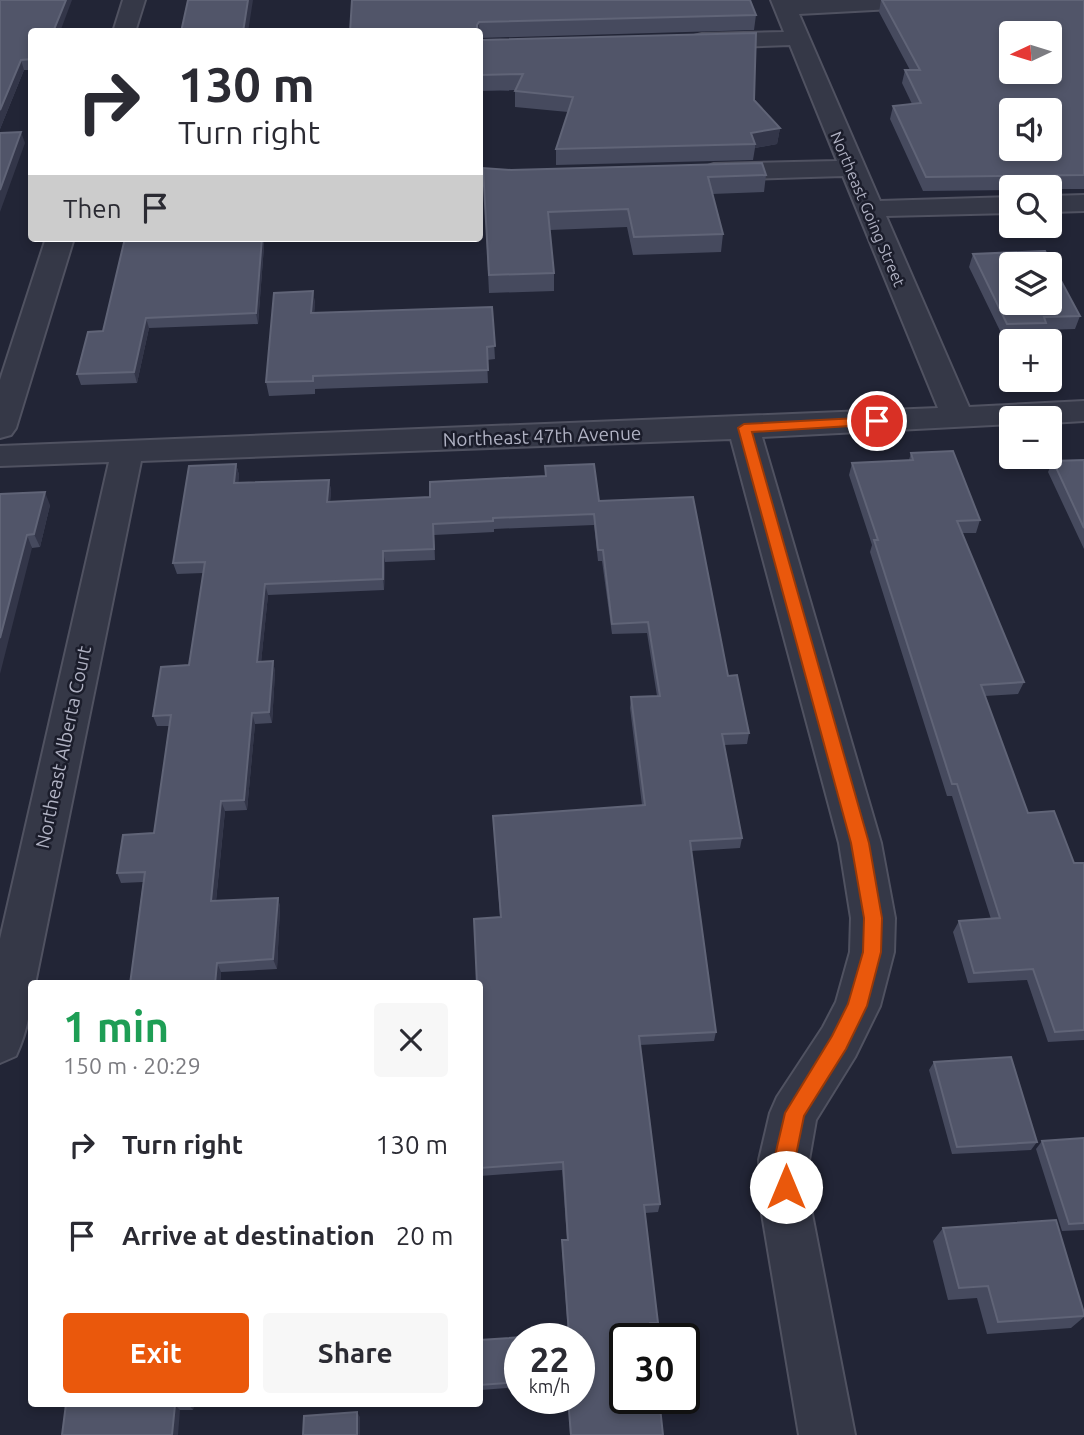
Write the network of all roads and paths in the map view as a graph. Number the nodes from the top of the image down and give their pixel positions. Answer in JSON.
{"nodes":[{"id":1,"x":134,"y":0,"type":"edge"},
{"id":2,"x":948,"y":0,"type":"edge"},
{"id":3,"x":784,"y":4,"type":"edge"},
{"id":4,"x":125,"y":28,"type":"edge"},
{"id":5,"x":798,"y":38,"type":"junction"},
{"id":6,"x":674,"y":41,"type":"edge"},
{"id":7,"x":851,"y":168,"type":"junction"},
{"id":8,"x":689,"y":173,"type":"edge"},
{"id":9,"x":1084,"y":203,"type":"edge"},
{"id":10,"x":1062,"y":204,"type":"edge"},
{"id":11,"x":999,"y":205,"type":"edge"},
{"id":12,"x":868,"y":209,"type":"junction"},
{"id":13,"x":59,"y":242,"type":"edge"},
{"id":14,"x":1084,"y":411,"type":"edge"},
{"id":15,"x":957,"y":416,"type":"junction"},
{"id":16,"x":0,"y":428,"type":"edge"},
{"id":17,"x":744,"y":428,"type":"junction"},
{"id":18,"x":127,"y":452,"type":"junction"},
{"id":19,"x":0,"y":456,"type":"edge"},
{"id":20,"x":0,"y":1041,"type":"edge"},
{"id":21,"x":827,"y":1435,"type":"edge"}],
"edges":[{"from":1,"to":4,"type":"street"},
{"from":2,"to":3,"type":"street"},
{"from":3,"to":5,"type":"street","name":"Northeast Going Street"},
{"from":5,"to":6,"type":"street"},
{"from":5,"to":7,"type":"street","name":"Northeast Going Street"},
{"from":7,"to":8,"type":"street"},
{"from":7,"to":12,"type":"street","name":"Northeast Going Street"},
{"from":9,"to":10,"type":"street"},
{"from":11,"to":12,"type":"street"},
{"from":12,"to":15,"type":"street","name":"Northeast Going Street"},
{"from":13,"to":16,"type":"street"},
{"from":14,"to":15,"type":"street","name":"Northeast 47th Avenue"},
{"from":15,"to":17,"type":"street","name":"Northeast 47th Avenue"},
{"from":17,"to":18,"type":"street","name":"Northeast 47th Avenue"},
{"from":17,"to":21,"type":"street"},
{"from":18,"to":19,"type":"street","name":"Northeast 47th Avenue"},
{"from":18,"to":20,"type":"street","name":"Northeast Alberta Court"}]}
